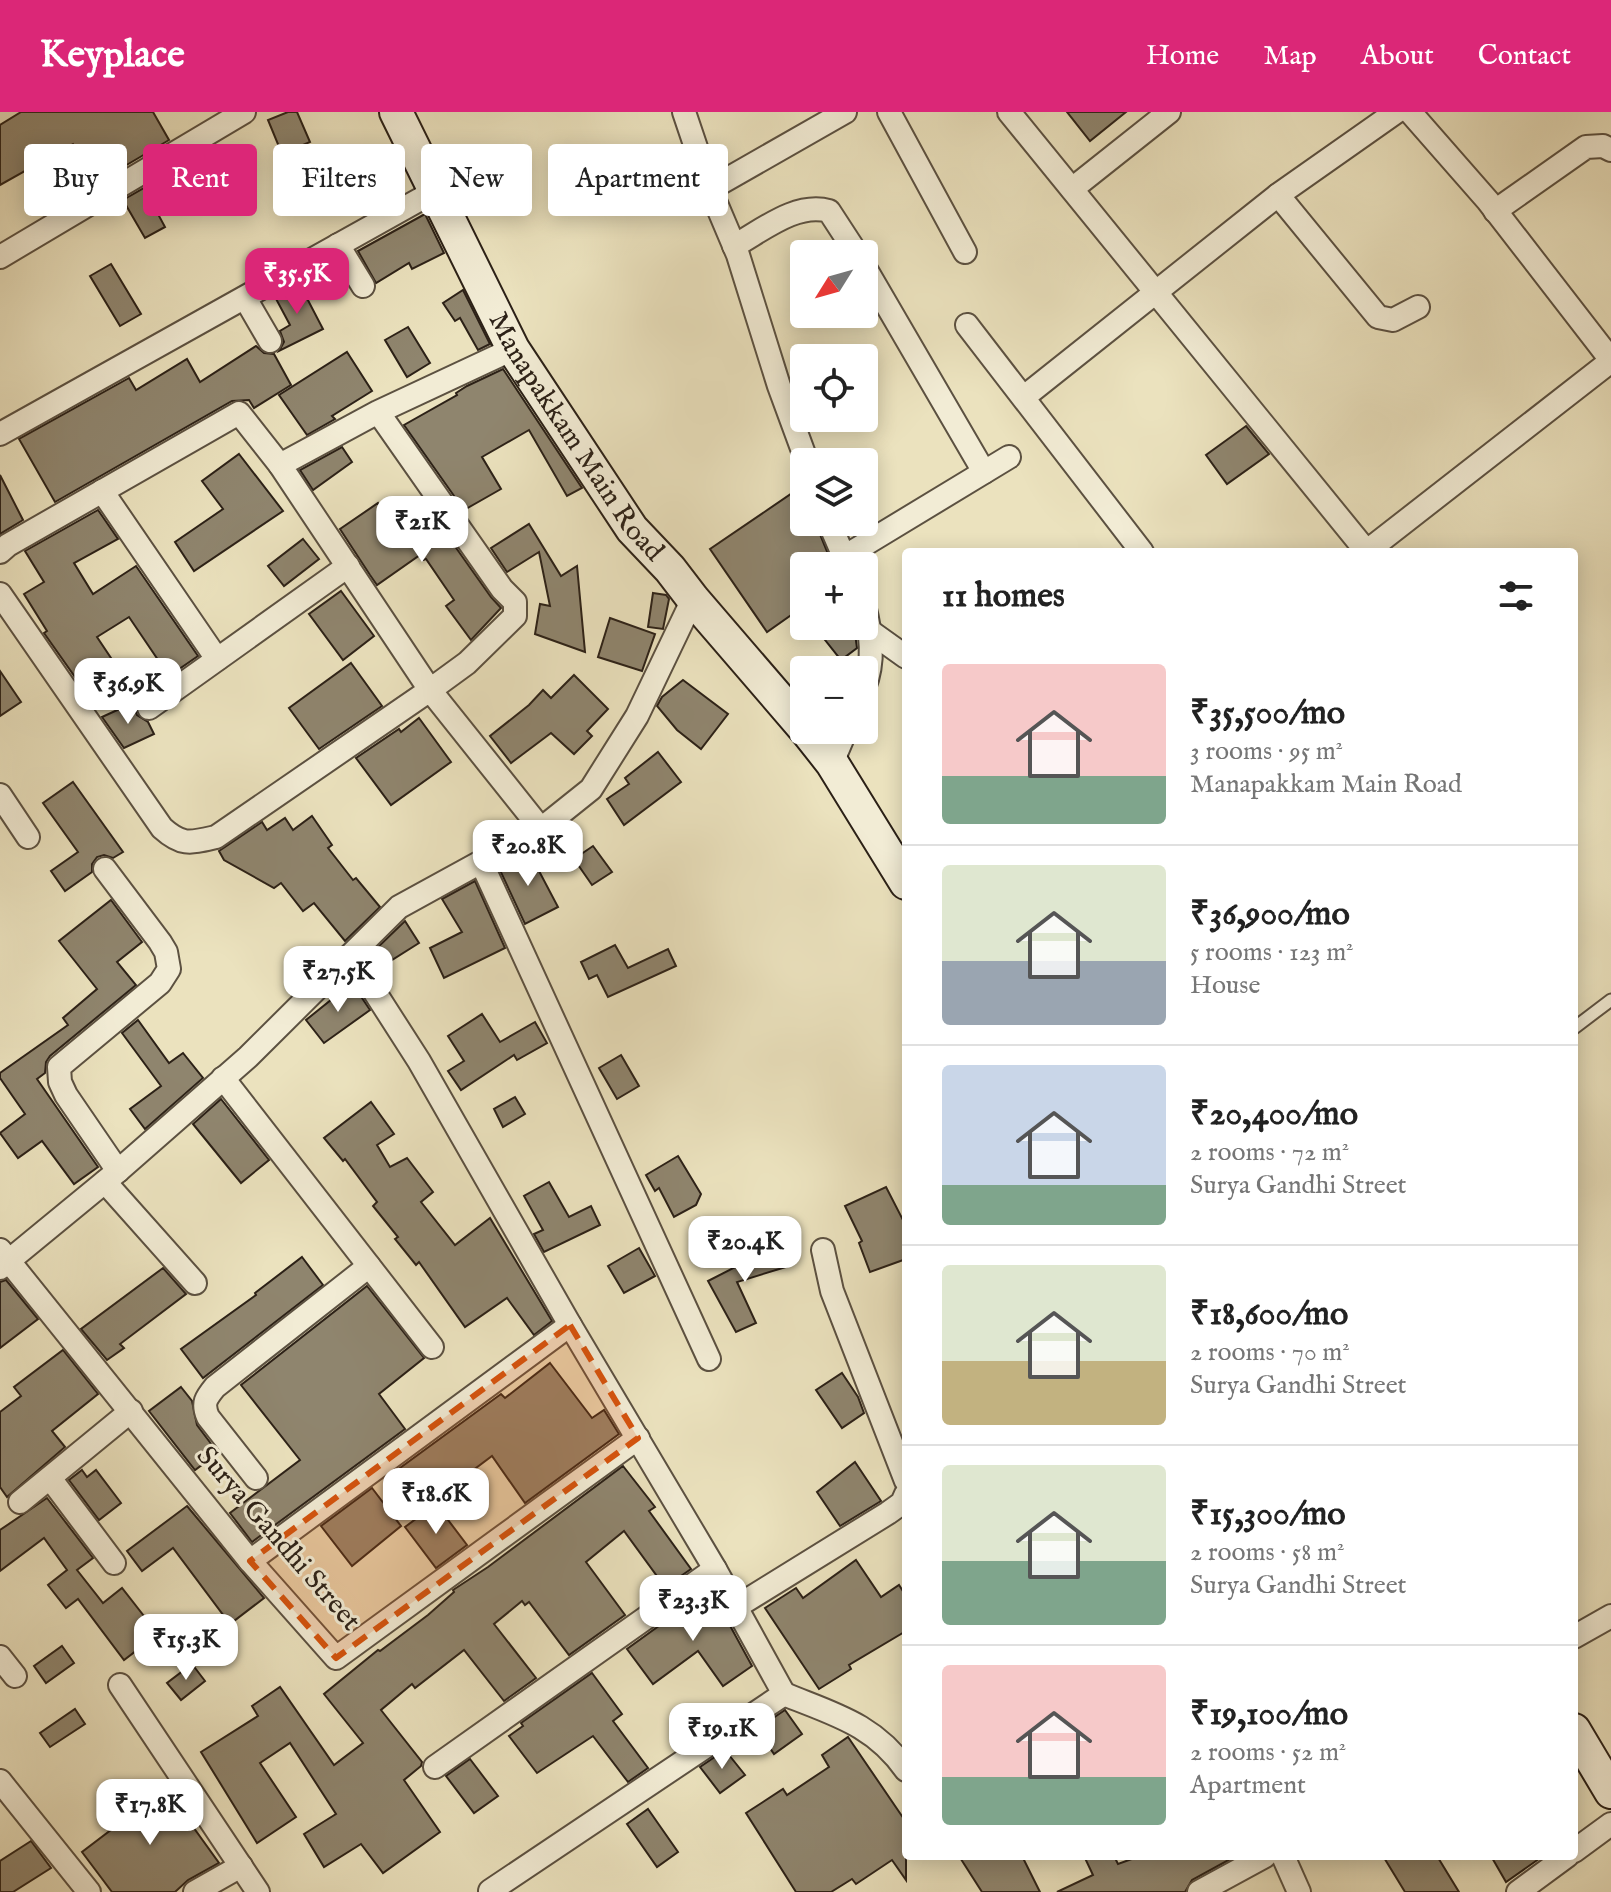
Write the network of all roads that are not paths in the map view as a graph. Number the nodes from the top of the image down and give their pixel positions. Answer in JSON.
{"nodes":[{"id":1,"x":244,"y":112,"type":"edge"},
{"id":2,"x":396,"y":112,"type":"edge"},
{"id":3,"x":684,"y":112,"type":"edge"},
{"id":4,"x":845,"y":112,"type":"edge"},
{"id":5,"x":889,"y":112,"type":"edge"},
{"id":6,"x":1009,"y":112,"type":"edge"},
{"id":7,"x":1169,"y":112,"type":"edge"},
{"id":8,"x":1396,"y":112,"type":"edge"},
{"id":9,"x":1410,"y":112,"type":"edge"},
{"id":10,"x":695,"y":144,"type":"edge"},
{"id":11,"x":1611,"y":150,"type":"edge"},
{"id":12,"x":421,"y":163,"type":"edge"},
{"id":13,"x":728,"y":179,"type":"edge"},
{"id":14,"x":1072,"y":189,"type":"junction"},
{"id":15,"x":1278,"y":195,"type":"junction"},
{"id":16,"x":421,"y":199,"type":"edge"},
{"id":17,"x":1495,"y":211,"type":"junction"},
{"id":18,"x":447,"y":216,"type":"edge"},
{"id":19,"x":721,"y":216,"type":"edge"},
{"id":20,"x":848,"y":240,"type":"edge"},
{"id":21,"x":338,"y":245,"type":"junction"},
{"id":22,"x":734,"y":246,"type":"junction"},
{"id":23,"x":965,"y":252,"type":"dead end"},
{"id":24,"x":0,"y":257,"type":"edge"},
{"id":25,"x":363,"y":286,"type":"dead end"},
{"id":26,"x":878,"y":290,"type":"edge"},
{"id":27,"x":1156,"y":291,"type":"junction"},
{"id":28,"x":245,"y":298,"type":"junction"},
{"id":29,"x":1418,"y":307,"type":"dead end"},
{"id":30,"x":967,"y":325,"type":"dead end"},
{"id":31,"x":270,"y":341,"type":"dead end"},
{"id":32,"x":513,"y":349,"type":"junction"},
{"id":33,"x":1611,"y":360,"type":"edge"},
{"id":34,"x":1024,"y":397,"type":"junction"},
{"id":35,"x":378,"y":412,"type":"junction"},
{"id":36,"x":0,"y":434,"type":"edge"},
{"id":37,"x":802,"y":448,"type":"edge"},
{"id":38,"x":1009,"y":457,"type":"dead end"},
{"id":39,"x":280,"y":465,"type":"junction"},
{"id":40,"x":984,"y":472,"type":"junction"},
{"id":41,"x":102,"y":491,"type":"junction"},
{"id":42,"x":1139,"y":548,"type":"edge"},
{"id":43,"x":1363,"y":548,"type":"edge"},
{"id":44,"x":1371,"y":548,"type":"edge"},
{"id":45,"x":0,"y":552,"type":"edge"},
{"id":46,"x":861,"y":552,"type":"edge"},
{"id":47,"x":348,"y":566,"type":"junction"},
{"id":48,"x":0,"y":594,"type":"edge"},
{"id":49,"x":693,"y":599,"type":"junction"},
{"id":50,"x":878,"y":637,"type":"edge"},
{"id":51,"x":902,"y":654,"type":"edge"},
{"id":52,"x":217,"y":659,"type":"junction"},
{"id":53,"x":430,"y":690,"type":"junction"},
{"id":54,"x":149,"y":708,"type":"dead end"},
{"id":55,"x":790,"y":712,"type":"edge"},
{"id":56,"x":817,"y":744,"type":"edge"},
{"id":57,"x":840,"y":744,"type":"edge"},
{"id":58,"x":832,"y":763,"type":"junction"},
{"id":59,"x":0,"y":795,"type":"edge"},
{"id":60,"x":541,"y":829,"type":"junction"},
{"id":61,"x":28,"y":837,"type":"dead end"},
{"id":62,"x":481,"y":862,"type":"junction"},
{"id":63,"x":105,"y":869,"type":"dead end"},
{"id":64,"x":902,"y":877,"type":"edge"},
{"id":65,"x":351,"y":955,"type":"junction"},
{"id":66,"x":1611,"y":1000,"type":"edge"},
{"id":67,"x":1578,"y":1025,"type":"edge"},
{"id":68,"x":223,"y":1078,"type":"junction"},
{"id":69,"x":112,"y":1176,"type":"junction"},
{"id":70,"x":823,"y":1250,"type":"dead end"},
{"id":71,"x":3,"y":1260,"type":"edge"},
{"id":72,"x":369,"y":1266,"type":"junction"},
{"id":73,"x":195,"y":1283,"type":"dead end"},
{"id":74,"x":570,"y":1325,"type":"junction"},
{"id":75,"x":432,"y":1347,"type":"dead end"},
{"id":76,"x":709,"y":1359,"type":"dead end"},
{"id":77,"x":131,"y":1411,"type":"junction"},
{"id":78,"x":638,"y":1438,"type":"junction"},
{"id":79,"x":902,"y":1471,"type":"edge"},
{"id":80,"x":50,"y":1478,"type":"junction"},
{"id":81,"x":256,"y":1478,"type":"dead end"},
{"id":82,"x":20,"y":1502,"type":"dead end"},
{"id":83,"x":902,"y":1503,"type":"edge"},
{"id":84,"x":250,"y":1561,"type":"junction"},
{"id":85,"x":114,"y":1563,"type":"dead end"},
{"id":86,"x":715,"y":1569,"type":"junction"},
{"id":87,"x":736,"y":1607,"type":"junction"},
{"id":88,"x":1611,"y":1616,"type":"edge"},
{"id":89,"x":1578,"y":1635,"type":"edge"},
{"id":90,"x":0,"y":1657,"type":"edge"},
{"id":91,"x":15,"y":1676,"type":"dead end"},
{"id":92,"x":120,"y":1685,"type":"dead end"},
{"id":93,"x":784,"y":1694,"type":"junction"},
{"id":94,"x":1578,"y":1737,"type":"edge"},
{"id":95,"x":902,"y":1765,"type":"edge"},
{"id":96,"x":435,"y":1767,"type":"dead end"},
{"id":97,"x":0,"y":1781,"type":"edge"},
{"id":98,"x":1611,"y":1792,"type":"edge"},
{"id":99,"x":1611,"y":1824,"type":"edge"},
{"id":100,"x":1578,"y":1848,"type":"edge"},
{"id":101,"x":1258,"y":1860,"type":"edge"},
{"id":102,"x":1285,"y":1860,"type":"edge"},
{"id":103,"x":1562,"y":1860,"type":"edge"},
{"id":104,"x":241,"y":1866,"type":"junction"},
{"id":105,"x":490,"y":1891,"type":"edge"},
{"id":106,"x":89,"y":1892,"type":"edge"},
{"id":107,"x":195,"y":1892,"type":"edge"},
{"id":108,"x":258,"y":1892,"type":"edge"},
{"id":109,"x":1199,"y":1892,"type":"edge"},
{"id":110,"x":1299,"y":1892,"type":"edge"},
{"id":111,"x":1518,"y":1892,"type":"edge"}],
"edges":[{"from":1,"to":24,"type":"street"},
{"from":2,"to":12,"type":"main road","name":"Manapakkam Main Road"},
{"from":3,"to":10,"type":"street"},
{"from":4,"to":13,"type":"street"},
{"from":5,"to":23,"type":"street"},
{"from":6,"to":14,"type":"street"},
{"from":7,"to":14,"type":"street"},
{"from":8,"to":15,"type":"street"},
{"from":9,"to":17,"type":"street"},
{"from":11,"to":17,"type":"street"},
{"from":14,"to":27,"type":"street"},
{"from":15,"to":27,"type":"street"},
{"from":15,"to":29,"type":"street"},
{"from":16,"to":21,"type":"street"},
{"from":17,"to":33,"type":"street"},
{"from":18,"to":32,"type":"main road","name":"Manapakkam Main Road"},
{"from":19,"to":22,"type":"street"},
{"from":20,"to":22,"type":"street"},
{"from":21,"to":25,"type":"street"},
{"from":21,"to":28,"type":"street"},
{"from":22,"to":37,"type":"street"},
{"from":26,"to":40,"type":"street"},
{"from":27,"to":34,"type":"street"},
{"from":27,"to":43,"type":"street"},
{"from":28,"to":31,"type":"street"},
{"from":28,"to":36,"type":"street"},
{"from":30,"to":34,"type":"street"},
{"from":32,"to":35,"type":"street"},
{"from":32,"to":49,"type":"main road","name":"Manapakkam Main Road"},
{"from":33,"to":44,"type":"street"},
{"from":34,"to":42,"type":"street"},
{"from":35,"to":39,"type":"street"},
{"from":35,"to":53,"type":"street"},
{"from":38,"to":40,"type":"street"},
{"from":39,"to":41,"type":"street"},
{"from":39,"to":47,"type":"street"},
{"from":40,"to":46,"type":"street"},
{"from":41,"to":45,"type":"street"},
{"from":41,"to":52,"type":"street"},
{"from":47,"to":52,"type":"street"},
{"from":47,"to":53,"type":"street"},
{"from":48,"to":53,"type":"street"},
{"from":49,"to":55,"type":"main road","name":"Manapakkam Main Road"},
{"from":49,"to":60,"type":"street"},
{"from":50,"to":51,"type":"street"},
{"from":52,"to":54,"type":"street"},
{"from":53,"to":60,"type":"street"},
{"from":56,"to":58,"type":"main road","name":"Manapakkam Main Road"},
{"from":57,"to":58,"type":"street"},
{"from":58,"to":64,"type":"main road","name":"Manapakkam Main Road"},
{"from":59,"to":61,"type":"street"},
{"from":60,"to":62,"type":"street"},
{"from":62,"to":65,"type":"street"},
{"from":62,"to":76,"type":"street"},
{"from":63,"to":69,"type":"street"},
{"from":65,"to":68,"type":"street"},
{"from":65,"to":74,"type":"street"},
{"from":66,"to":67,"type":"lane"},
{"from":68,"to":69,"type":"street"},
{"from":68,"to":72,"type":"street"},
{"from":69,"to":71,"type":"street"},
{"from":69,"to":73,"type":"street"},
{"from":70,"to":79,"type":"street"},
{"from":71,"to":77,"type":"street","name":"Surya Gandhi Street"},
{"from":72,"to":75,"type":"street"},
{"from":72,"to":81,"type":"street"},
{"from":74,"to":78,"type":"street"},
{"from":74,"to":84,"type":"street"},
{"from":77,"to":80,"type":"street"},
{"from":77,"to":84,"type":"street","name":"Surya Gandhi Street"},
{"from":78,"to":84,"type":"street","name":"Surya Gandhi Street"},
{"from":78,"to":86,"type":"street"},
{"from":80,"to":82,"type":"street"},
{"from":80,"to":85,"type":"street"},
{"from":83,"to":87,"type":"street"},
{"from":86,"to":87,"type":"street"},
{"from":86,"to":96,"type":"street"},
{"from":87,"to":93,"type":"street"},
{"from":88,"to":89,"type":"street"},
{"from":90,"to":91,"type":"street"},
{"from":92,"to":104,"type":"street"},
{"from":93,"to":95,"type":"street"},
{"from":93,"to":105,"type":"street"},
{"from":94,"to":98,"type":"main road"},
{"from":97,"to":106,"type":"street"},
{"from":99,"to":100,"type":"street"},
{"from":101,"to":109,"type":"street"},
{"from":102,"to":110,"type":"street"},
{"from":103,"to":111,"type":"street"},
{"from":104,"to":107,"type":"street"},
{"from":104,"to":108,"type":"street"}]}
